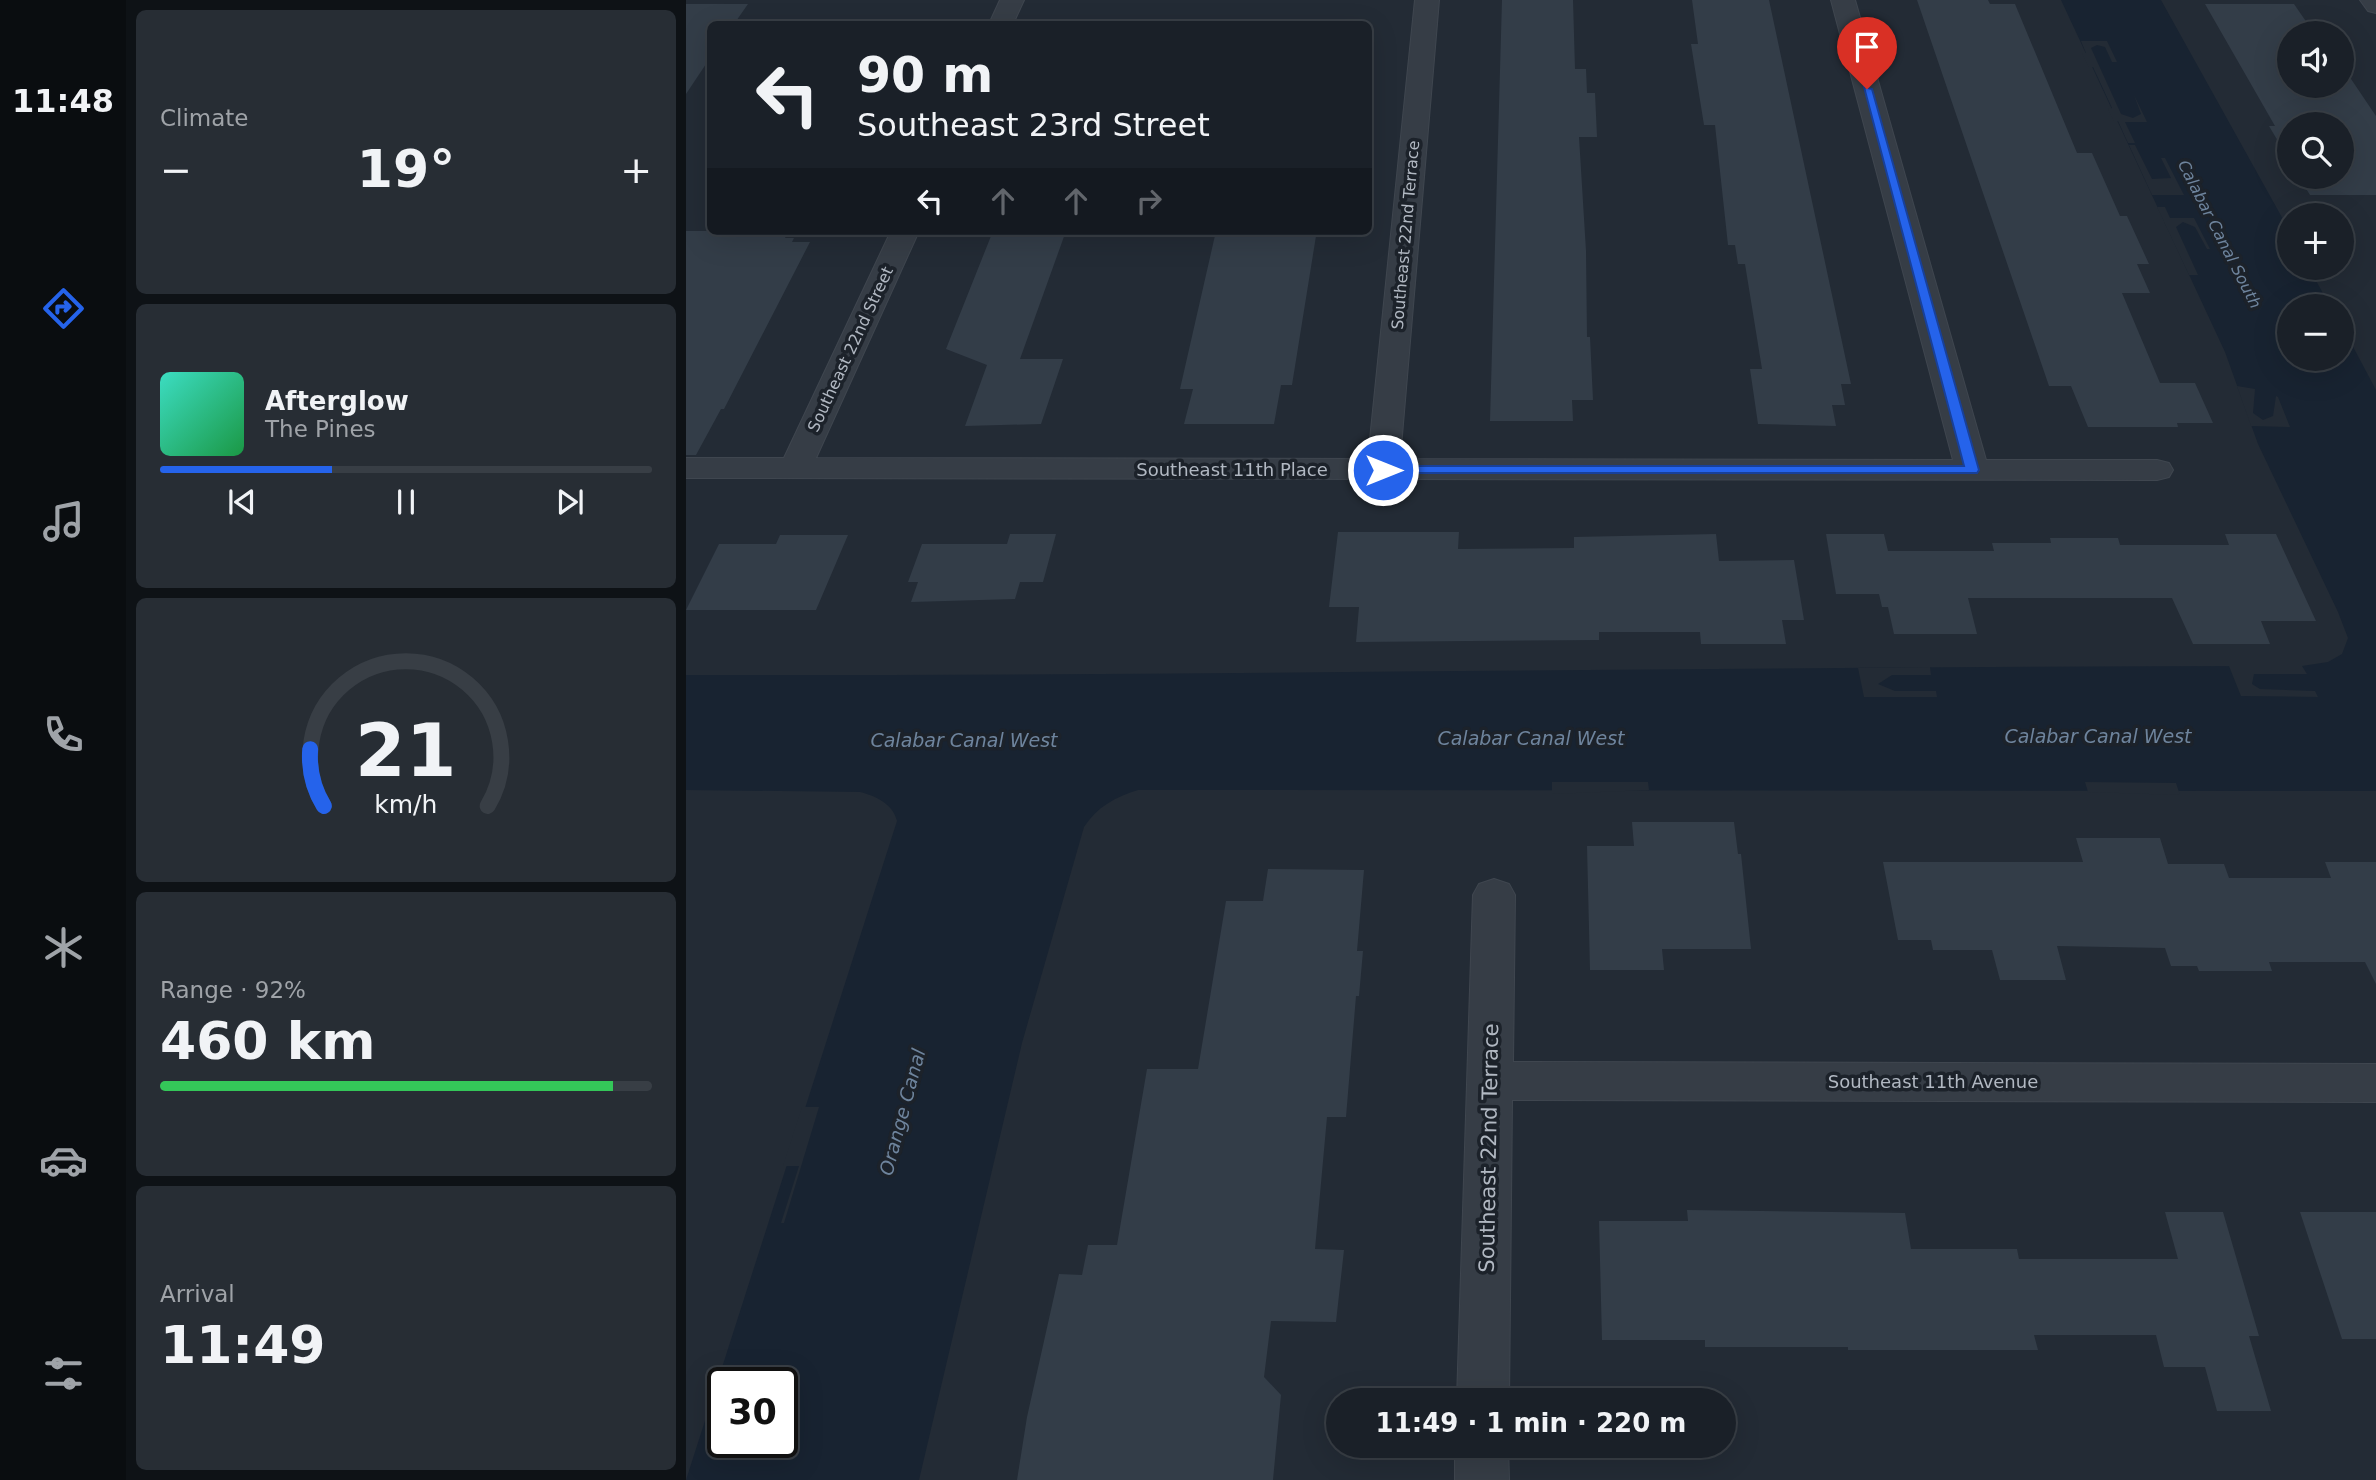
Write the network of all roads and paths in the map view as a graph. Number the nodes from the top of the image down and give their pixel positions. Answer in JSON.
{"nodes":[{"id":1,"x":1012,"y":0,"type":"edge"},
{"id":2,"x":1427,"y":0,"type":"edge"},
{"id":3,"x":1843,"y":0,"type":"edge"},
{"id":4,"x":2372,"y":0,"type":"edge"},
{"id":5,"x":2376,"y":6,"type":"edge"},
{"id":6,"x":1002,"y":21,"type":"edge"},
{"id":7,"x":903,"y":235,"type":"edge"},
{"id":8,"x":796,"y":467,"type":"junction"},
{"id":9,"x":686,"y":468,"type":"edge"},
{"id":10,"x":1383,"y":470,"type":"junction"},
{"id":11,"x":1972,"y":470,"type":"junction"},
{"id":12,"x":2157,"y":470,"type":"dead end"},
{"id":13,"x":1494,"y":895,"type":"dead end"},
{"id":14,"x":1490,"y":1081,"type":"junction"},
{"id":15,"x":2376,"y":1083,"type":"edge"},
{"id":16,"x":1483,"y":1388,"type":"edge"},
{"id":17,"x":1482,"y":1458,"type":"edge"},
{"id":18,"x":1482,"y":1480,"type":"edge"}],
"edges":[{"from":1,"to":6,"type":"street"},
{"from":2,"to":10,"type":"street","name":"Southeast 22nd Terrace"},
{"from":3,"to":11,"type":"street"},
{"from":4,"to":5,"type":"street"},
{"from":7,"to":8,"type":"street","name":"Southeast 22nd Street"},
{"from":8,"to":9,"type":"street","name":"Southeast 11th Place"},
{"from":8,"to":10,"type":"street","name":"Southeast 11th Place"},
{"from":10,"to":11,"type":"street","name":"Southeast 11th Place"},
{"from":11,"to":12,"type":"street","name":"Southeast 11th Place"},
{"from":13,"to":14,"type":"street","name":"Southeast 22nd Terrace"},
{"from":14,"to":15,"type":"street","name":"Southeast 11th Avenue"},
{"from":14,"to":16,"type":"street","name":"Southeast 22nd Terrace"},
{"from":17,"to":18,"type":"street"}]}
